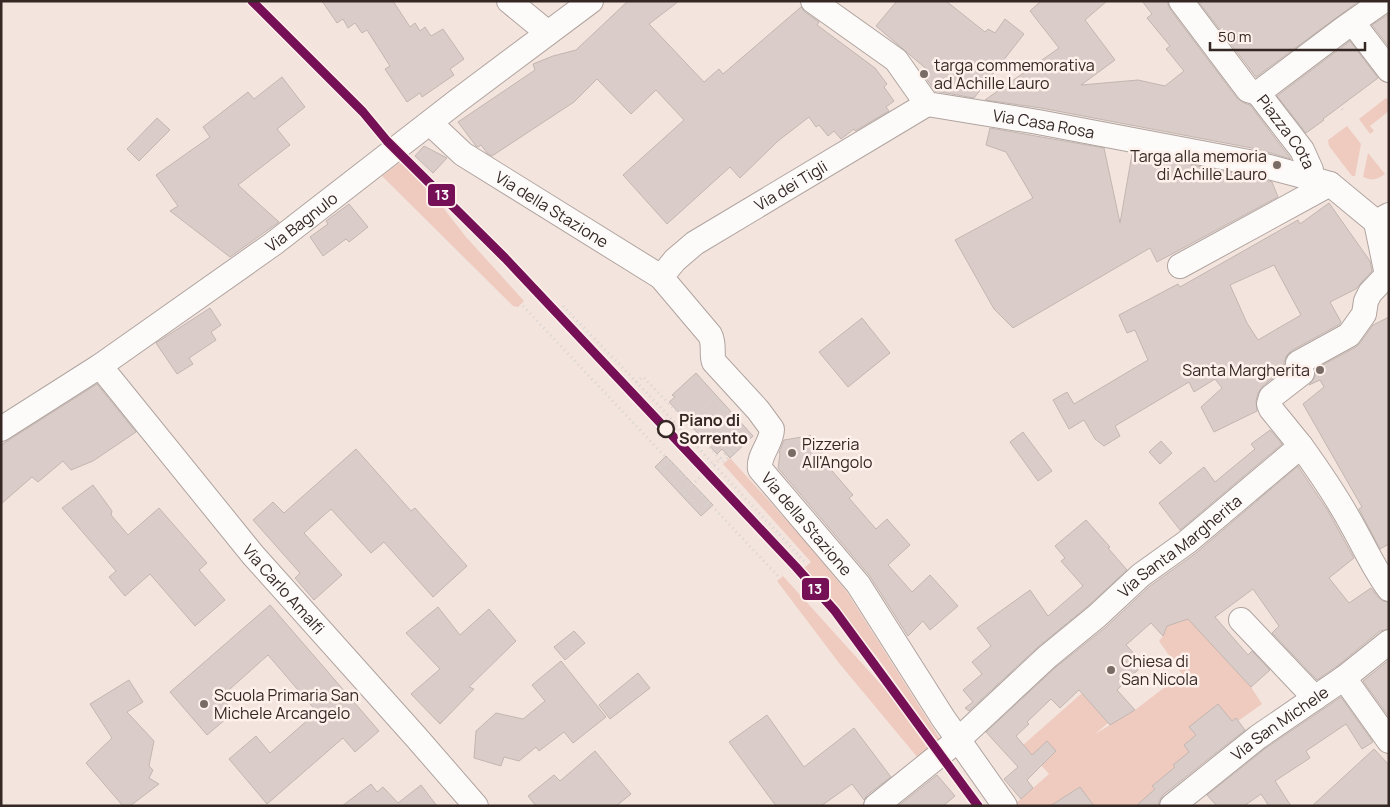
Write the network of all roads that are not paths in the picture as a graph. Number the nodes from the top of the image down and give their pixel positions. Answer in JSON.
{"nodes":[{"id":1,"x":509,"y":1,"type":"edge"},
{"id":2,"x":591,"y":1,"type":"edge"},
{"id":3,"x":813,"y":1,"type":"edge"},
{"id":4,"x":1181,"y":1,"type":"edge"},
{"id":5,"x":1383,"y":1,"type":"edge"},
{"id":6,"x":1353,"y":23,"type":"junction"},
{"id":7,"x":548,"y":33,"type":"junction"},
{"id":8,"x":1389,"y":70,"type":"edge"},
{"id":9,"x":1258,"y":93,"type":"junction"},
{"id":10,"x":927,"y":104,"type":"junction"},
{"id":11,"x":430,"y":123,"type":"junction"},
{"id":12,"x":1320,"y":181,"type":"junction"},
{"id":13,"x":1382,"y":218,"type":"edge"},
{"id":14,"x":1180,"y":266,"type":"dead end"},
{"id":15,"x":661,"y":276,"type":"junction"},
{"id":16,"x":1388,"y":276,"type":"edge"},
{"id":17,"x":100,"y":366,"type":"junction"},
{"id":18,"x":1,"y":429,"type":"edge"},
{"id":19,"x":1301,"y":446,"type":"junction"},
{"id":20,"x":1389,"y":589,"type":"edge"},
{"id":21,"x":1241,"y":620,"type":"dead end"},
{"id":22,"x":1389,"y":642,"type":"edge"},
{"id":23,"x":1344,"y":678,"type":"junction"},
{"id":24,"x":1315,"y":698,"type":"junction"},
{"id":25,"x":958,"y":740,"type":"junction"},
{"id":26,"x":1389,"y":741,"type":"edge"},
{"id":27,"x":476,"y":806,"type":"edge"},
{"id":28,"x":876,"y":806,"type":"edge"},
{"id":29,"x":1005,"y":806,"type":"edge"},
{"id":30,"x":1172,"y":806,"type":"edge"}],
"edges":[{"from":1,"to":7,"type":"street"},
{"from":2,"to":7,"type":"street","name":"Via Bagnulo"},
{"from":3,"to":10,"type":"street"},
{"from":4,"to":9,"type":"street"},
{"from":5,"to":6,"type":"street","name":"Piazza Cota"},
{"from":6,"to":8,"type":"street"},
{"from":6,"to":9,"type":"street","name":"Piazza Cota"},
{"from":7,"to":11,"type":"street","name":"Via Bagnulo"},
{"from":9,"to":12,"type":"street","name":"Piazza Cota"},
{"from":10,"to":12,"type":"street","name":"Via Casa Rosa"},
{"from":10,"to":15,"type":"street","name":"Via dei Tigli"},
{"from":11,"to":15,"type":"street","name":"Via della Stazione"},
{"from":11,"to":17,"type":"street","name":"Via Bagnulo"},
{"from":12,"to":13,"type":"street","name":"Piazza Cota"},
{"from":12,"to":14,"type":"street","name":"Piazza Cota"},
{"from":13,"to":16,"type":"street"},
{"from":15,"to":25,"type":"street","name":"Via della Stazione"},
{"from":16,"to":19,"type":"street"},
{"from":17,"to":18,"type":"street","name":"Via Bagnulo"},
{"from":17,"to":27,"type":"street","name":"Via Carlo Amalfi"},
{"from":19,"to":20,"type":"street"},
{"from":19,"to":25,"type":"street","name":"Via Santa Margherita"},
{"from":21,"to":24,"type":"street"},
{"from":22,"to":23,"type":"street","name":"Via San Michele"},
{"from":23,"to":24,"type":"street","name":"Via San Michele"},
{"from":23,"to":26,"type":"street"},
{"from":24,"to":30,"type":"street","name":"Via San Michele"},
{"from":25,"to":28,"type":"street","name":"Via Santa Margherita"},
{"from":25,"to":29,"type":"street","name":"Via della Stazione"}]}
